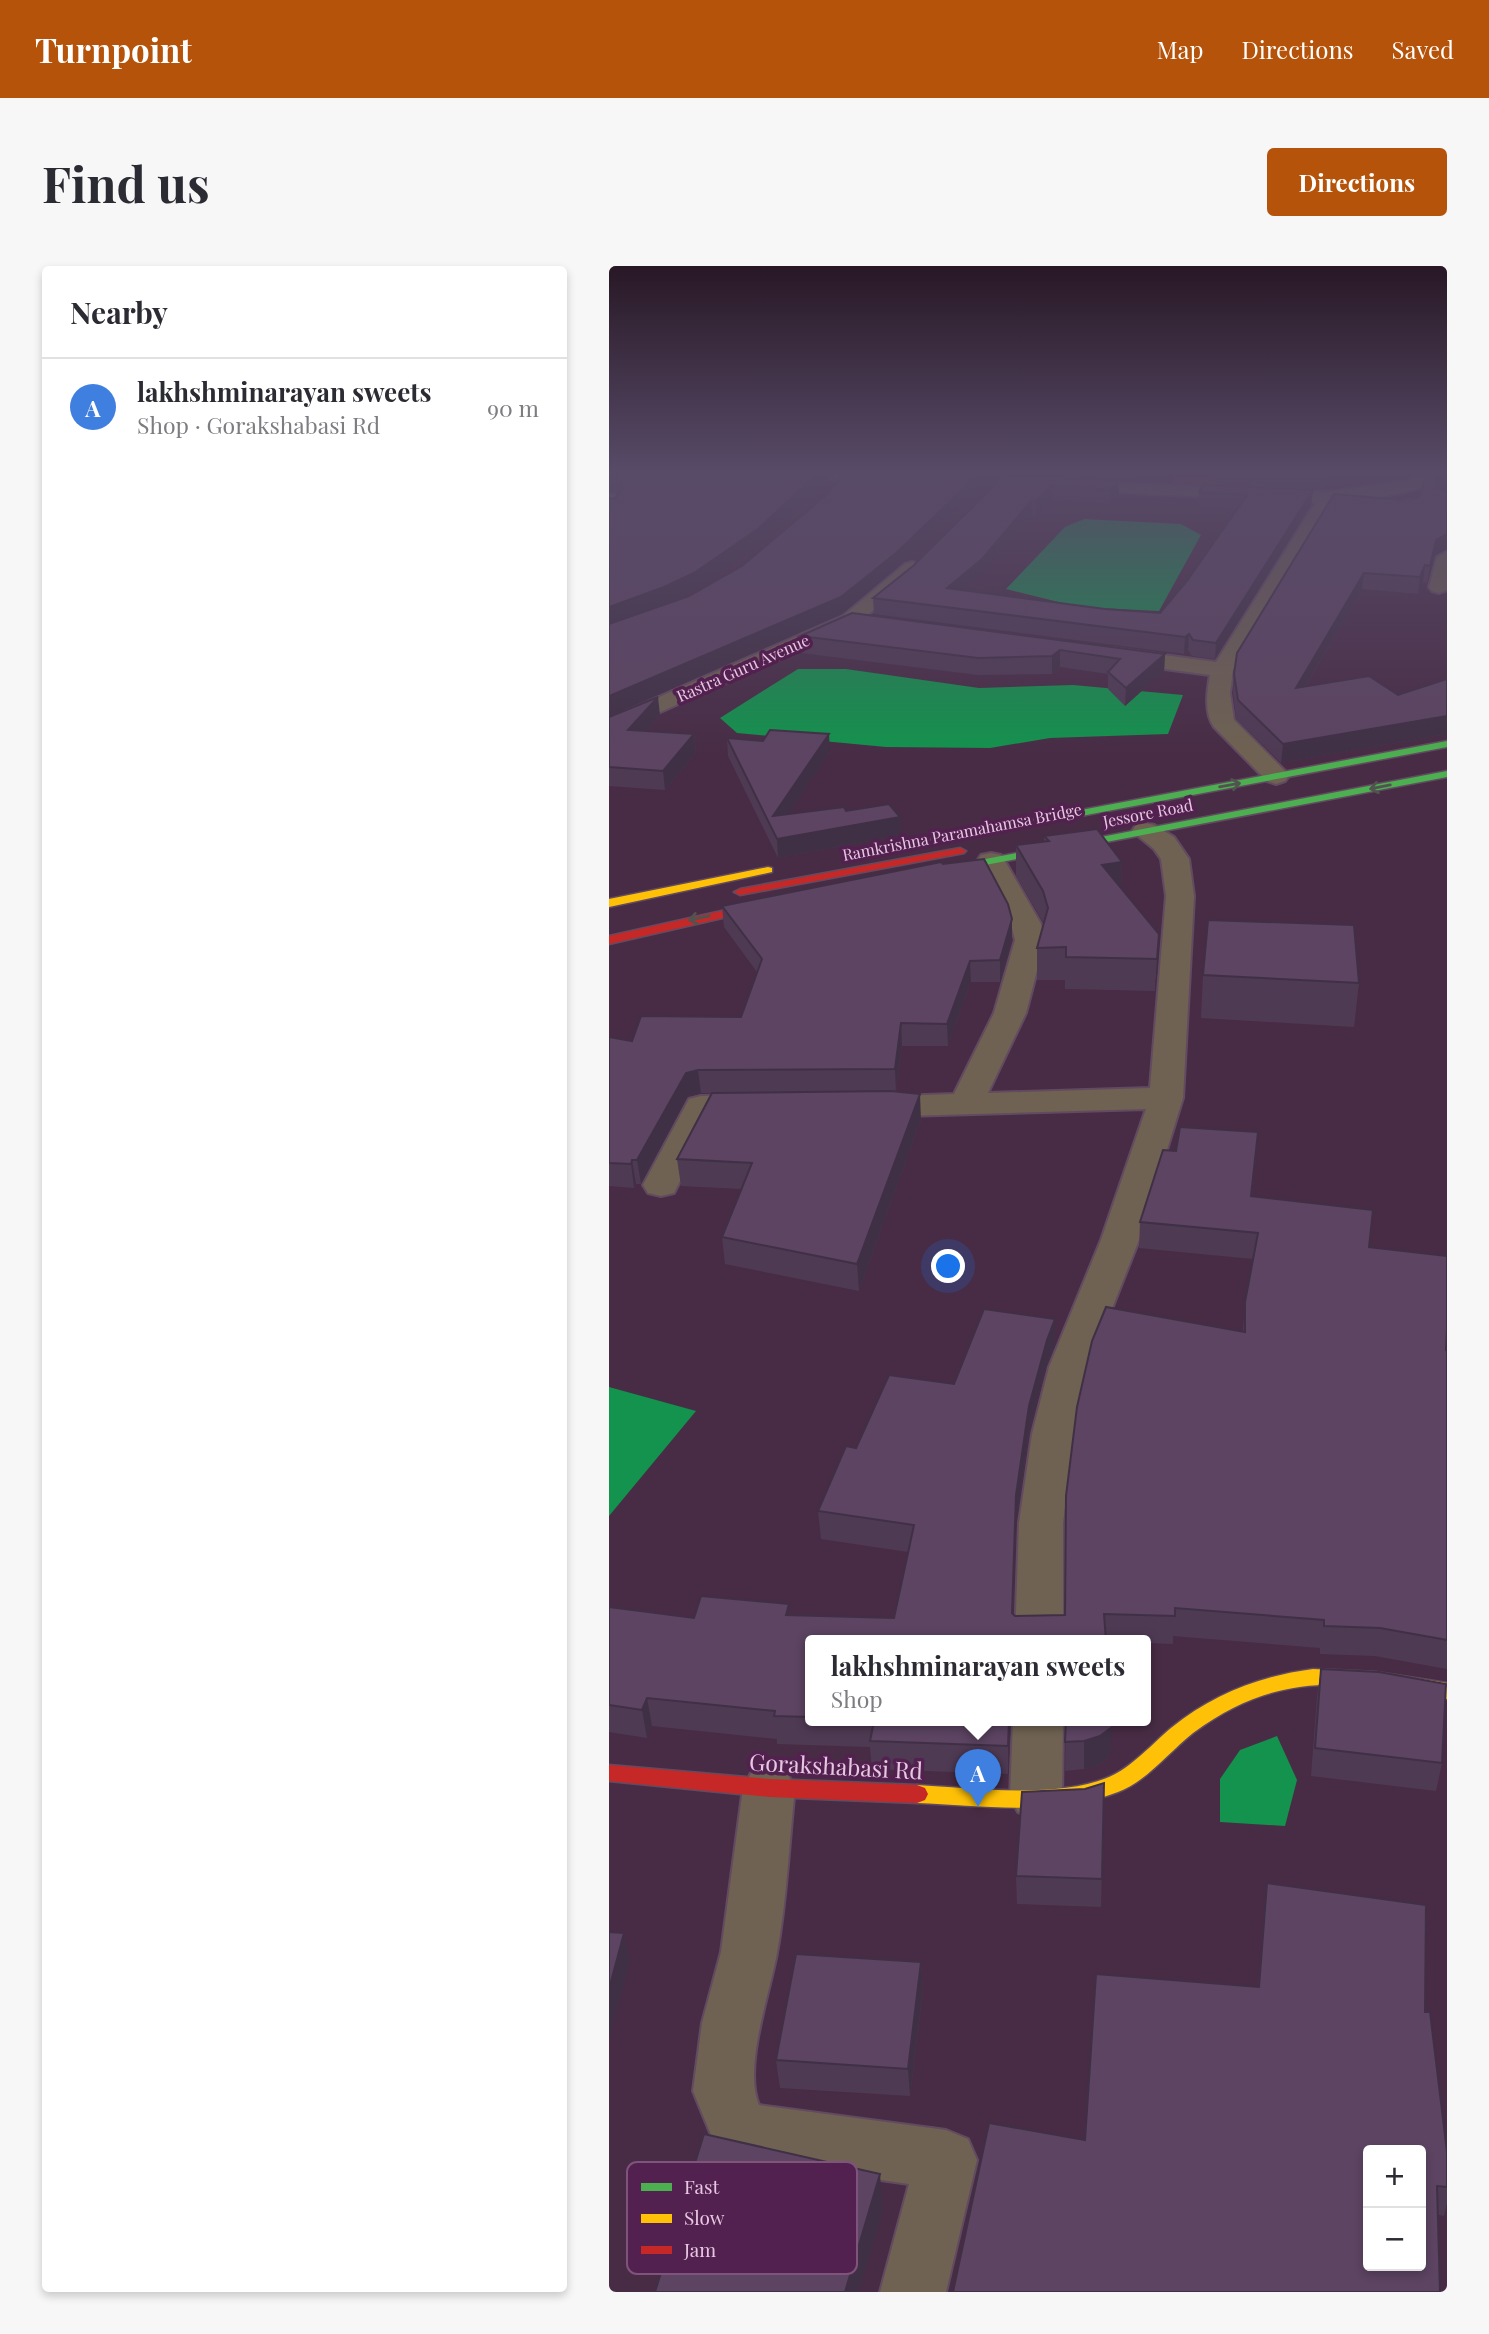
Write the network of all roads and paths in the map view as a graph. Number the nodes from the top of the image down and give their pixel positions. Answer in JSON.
{"nodes":[{"id":1,"x":913,"y":568,"type":"edge"},
{"id":2,"x":1285,"y":568,"type":"edge"},
{"id":3,"x":1444,"y":568,"type":"edge"},
{"id":4,"x":1439,"y":587,"type":"dead end"},
{"id":5,"x":850,"y":620,"type":"junction"},
{"id":6,"x":878,"y":624,"type":"edge"},
{"id":7,"x":1084,"y":651,"type":"edge"},
{"id":8,"x":1222,"y":670,"type":"junction"},
{"id":9,"x":609,"y":728,"type":"edge"},
{"id":10,"x":1447,"y":744,"type":"edge"},
{"id":11,"x":1447,"y":760,"type":"edge"},
{"id":12,"x":1447,"y":774,"type":"edge"},
{"id":13,"x":1276,"y":776,"type":"junction"},
{"id":14,"x":1145,"y":831,"type":"junction"},
{"id":15,"x":991,"y":861,"type":"junction"},
{"id":16,"x":847,"y":889,"type":"edge"},
{"id":17,"x":794,"y":899,"type":"edge"},
{"id":18,"x":609,"y":903,"type":"edge"},
{"id":19,"x":672,"y":906,"type":"dead end"},
{"id":20,"x":609,"y":940,"type":"edge"},
{"id":21,"x":1166,"y":1098,"type":"junction"},
{"id":22,"x":966,"y":1104,"type":"junction"},
{"id":23,"x":786,"y":1106,"type":"edge"},
{"id":24,"x":835,"y":1106,"type":"edge"},
{"id":25,"x":661,"y":1185,"type":"dead end"},
{"id":26,"x":1039,"y":1635,"type":"edge"},
{"id":27,"x":1447,"y":1691,"type":"edge"},
{"id":28,"x":1038,"y":1726,"type":"edge"},
{"id":29,"x":609,"y":1773,"type":"edge"},
{"id":30,"x":769,"y":1788,"type":"junction"},
{"id":31,"x":1036,"y":1797,"type":"junction"},
{"id":32,"x":913,"y":2292,"type":"edge"}],
"edges":[{"from":1,"to":5,"type":"street","name":"Rastra Guru Avenue"},
{"from":2,"to":8,"type":"street"},
{"from":3,"to":4,"type":"street"},
{"from":5,"to":6,"type":"street"},
{"from":5,"to":9,"type":"street","name":"Rastra Guru Avenue"},
{"from":7,"to":8,"type":"street"},
{"from":8,"to":13,"type":"street"},
{"from":10,"to":13,"type":"main road","name":"Jessore Road"},
{"from":11,"to":19,"type":"main road","name":"Ramkrishna Paramahamsa Bridge"},
{"from":12,"to":14,"type":"main road","name":"Jessore Road","one_way":true},
{"from":18,"to":13,"type":"main road","name":"Jessore Road","one_way":true},
{"from":14,"to":15,"type":"main road","name":"Jessore Road"},
{"from":14,"to":21,"type":"street"},
{"from":15,"to":16,"type":"main road","name":"Jessore Road"},
{"from":15,"to":22,"type":"street"},
{"from":17,"to":20,"type":"main road","one_way":true},
{"from":21,"to":22,"type":"street"},
{"from":21,"to":26,"type":"street"},
{"from":22,"to":24,"type":"street"},
{"from":23,"to":25,"type":"street"},
{"from":27,"to":31,"type":"main road","name":"Gorakshabasi Rd"},
{"from":28,"to":31,"type":"street"},
{"from":29,"to":30,"type":"main road","name":"Gorakshabasi Rd"},
{"from":30,"to":31,"type":"main road","name":"Gorakshabasi Rd"},
{"from":30,"to":32,"type":"street"}]}
